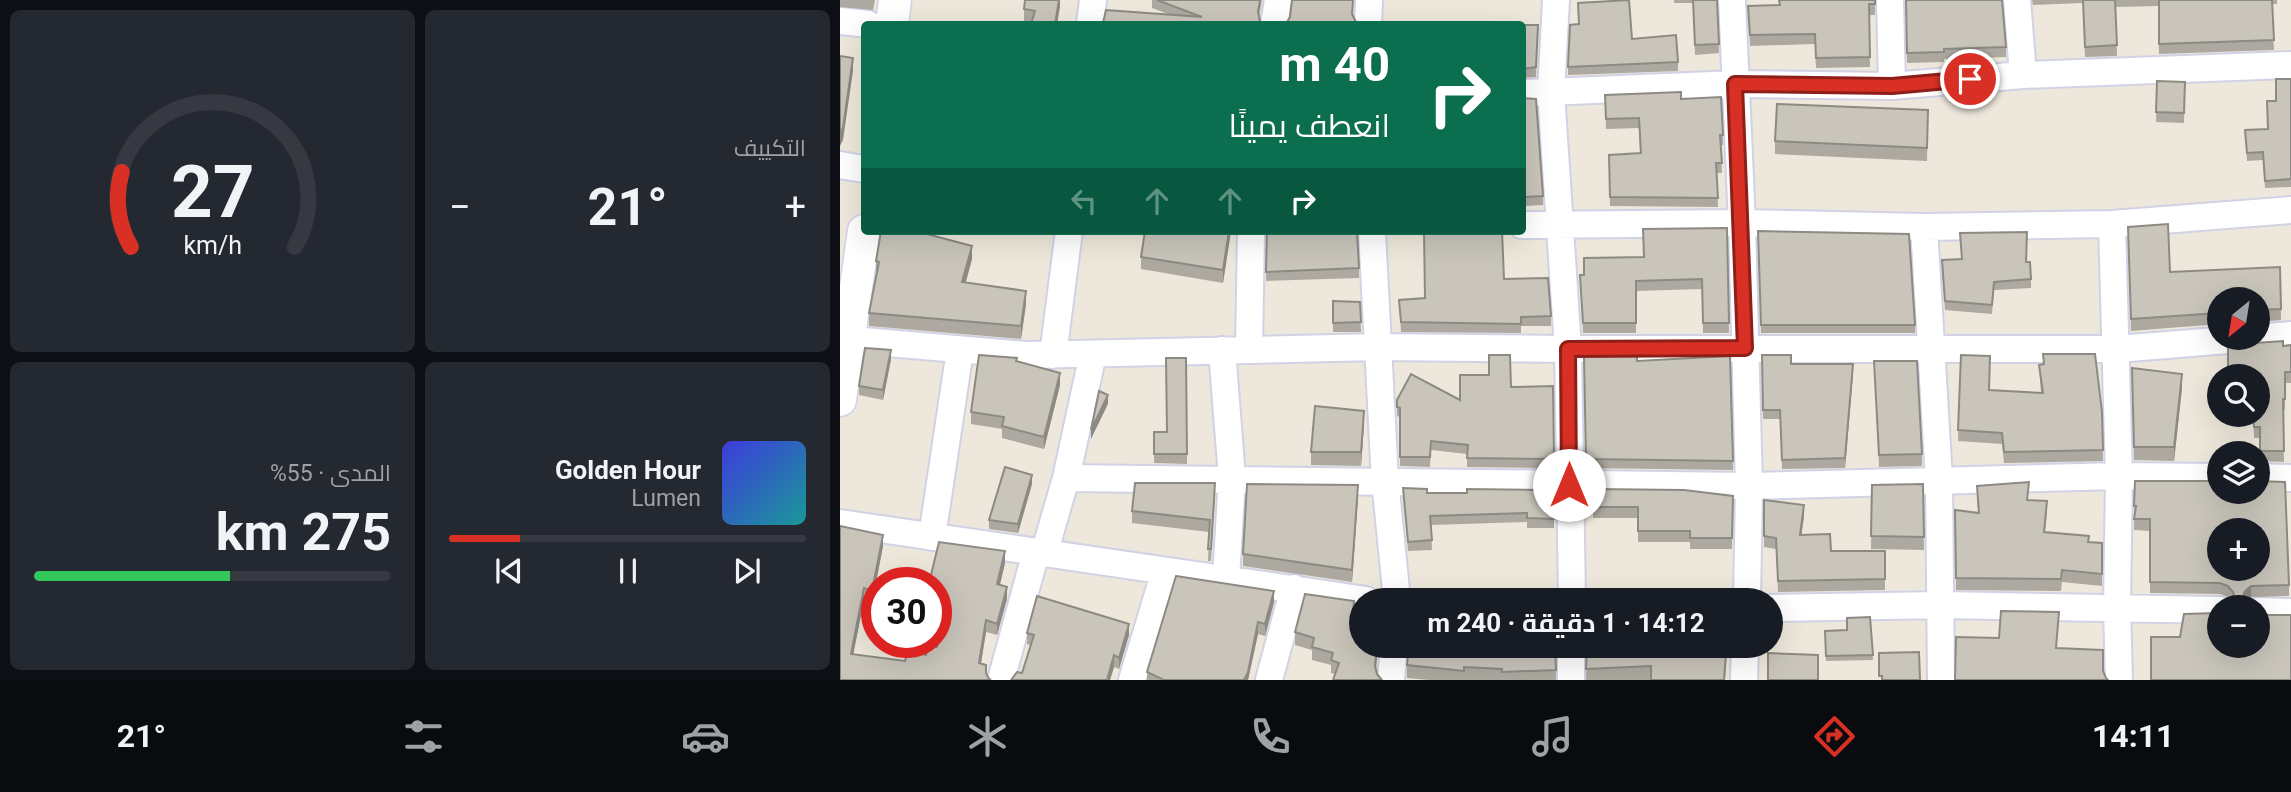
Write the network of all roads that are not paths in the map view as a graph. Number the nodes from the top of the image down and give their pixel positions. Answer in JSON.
{"nodes":[{"id":1,"x":895,"y":0,"type":"edge"},
{"id":2,"x":1093,"y":0,"type":"edge"},
{"id":3,"x":1278,"y":0,"type":"edge"},
{"id":4,"x":1369,"y":0,"type":"edge"},
{"id":5,"x":1556,"y":0,"type":"edge"},
{"id":6,"x":1732,"y":0,"type":"edge"},
{"id":7,"x":1890,"y":0,"type":"edge"},
{"id":8,"x":2017,"y":0,"type":"edge"},
{"id":9,"x":840,"y":21,"type":"edge"},
{"id":10,"x":892,"y":21,"type":"edge"},
{"id":11,"x":1090,"y":21,"type":"edge"},
{"id":12,"x":1274,"y":21,"type":"edge"},
{"id":13,"x":1368,"y":21,"type":"edge"},
{"id":14,"x":861,"y":23,"type":"edge"},
{"id":15,"x":2291,"y":65,"type":"edge"},
{"id":16,"x":2023,"y":75,"type":"junction"},
{"id":17,"x":1735,"y":84,"type":"junction"},
{"id":18,"x":1892,"y":86,"type":"junction"},
{"id":19,"x":1551,"y":92,"type":"junction"},
{"id":20,"x":1526,"y":93,"type":"edge"},
{"id":21,"x":840,"y":165,"type":"edge"},
{"id":22,"x":861,"y":168,"type":"edge"},
{"id":23,"x":2291,"y":210,"type":"edge"},
{"id":24,"x":1742,"y":223,"type":"junction"},
{"id":25,"x":1526,"y":225,"type":"edge"},
{"id":26,"x":1560,"y":225,"type":"junction"},
{"id":27,"x":2112,"y":225,"type":"junction"},
{"id":28,"x":1924,"y":227,"type":"junction"},
{"id":29,"x":863,"y":235,"type":"edge"},
{"id":30,"x":1068,"y":235,"type":"edge"},
{"id":31,"x":1251,"y":235,"type":"edge"},
{"id":32,"x":1372,"y":235,"type":"edge"},
{"id":33,"x":2291,"y":335,"type":"edge"},
{"id":34,"x":845,"y":340,"type":"edge"},
{"id":35,"x":1377,"y":347,"type":"junction"},
{"id":36,"x":1745,"y":348,"type":"junction"},
{"id":37,"x":1568,"y":349,"type":"junction"},
{"id":38,"x":2117,"y":349,"type":"junction"},
{"id":39,"x":960,"y":350,"type":"junction"},
{"id":40,"x":1222,"y":350,"type":"junction"},
{"id":41,"x":1249,"y":350,"type":"junction"},
{"id":42,"x":1931,"y":350,"type":"junction"},
{"id":43,"x":1093,"y":354,"type":"junction"},
{"id":44,"x":1053,"y":355,"type":"junction"},
{"id":45,"x":840,"y":400,"type":"edge"},
{"id":46,"x":2119,"y":476,"type":"junction"},
{"id":47,"x":2207,"y":477,"type":"edge"},
{"id":48,"x":1066,"y":478,"type":"junction"},
{"id":49,"x":1232,"y":478,"type":"junction"},
{"id":50,"x":2270,"y":478,"type":"edge"},
{"id":51,"x":2291,"y":478,"type":"edge"},
{"id":52,"x":1385,"y":480,"type":"junction"},
{"id":53,"x":1939,"y":480,"type":"junction"},
{"id":54,"x":1569,"y":485,"type":"junction"},
{"id":55,"x":1749,"y":486,"type":"junction"},
{"id":56,"x":840,"y":523,"type":"edge"},
{"id":57,"x":932,"y":537,"type":"junction"},
{"id":58,"x":1040,"y":553,"type":"junction"},
{"id":59,"x":1165,"y":571,"type":"junction"},
{"id":60,"x":1226,"y":579,"type":"junction"},
{"id":61,"x":1294,"y":588,"type":"junction"},
{"id":62,"x":1395,"y":588,"type":"edge"},
{"id":63,"x":1572,"y":588,"type":"edge"},
{"id":64,"x":1747,"y":588,"type":"edge"},
{"id":65,"x":1349,"y":597,"type":"edge"},
{"id":66,"x":1941,"y":605,"type":"junction"},
{"id":67,"x":1783,"y":608,"type":"edge"},
{"id":68,"x":2117,"y":608,"type":"junction"},
{"id":69,"x":2207,"y":610,"type":"edge"},
{"id":70,"x":2270,"y":611,"type":"edge"},
{"id":71,"x":2291,"y":612,"type":"edge"},
{"id":72,"x":1393,"y":658,"type":"edge"},
{"id":73,"x":1571,"y":658,"type":"edge"},
{"id":74,"x":1745,"y":658,"type":"edge"},
{"id":75,"x":1000,"y":680,"type":"edge"},
{"id":76,"x":1132,"y":680,"type":"edge"},
{"id":77,"x":1269,"y":680,"type":"edge"},
{"id":78,"x":1391,"y":680,"type":"edge"},
{"id":79,"x":1571,"y":680,"type":"edge"},
{"id":80,"x":1744,"y":680,"type":"edge"},
{"id":81,"x":1941,"y":680,"type":"edge"},
{"id":82,"x":2119,"y":680,"type":"edge"}],
"edges":[{"from":1,"to":10,"type":"street"},
{"from":2,"to":11,"type":"street"},
{"from":3,"to":12,"type":"street"},
{"from":4,"to":13,"type":"street"},
{"from":5,"to":19,"type":"street"},
{"from":6,"to":17,"type":"street"},
{"from":7,"to":18,"type":"street"},
{"from":8,"to":16,"type":"street"},
{"from":9,"to":14,"type":"street"},
{"from":15,"to":16,"type":"street"},
{"from":16,"to":18,"type":"street"},
{"from":17,"to":18,"type":"street"},
{"from":17,"to":19,"type":"street"},
{"from":17,"to":24,"type":"street"},
{"from":19,"to":20,"type":"street"},
{"from":19,"to":26,"type":"street"},
{"from":21,"to":22,"type":"street"},
{"from":23,"to":27,"type":"street"},
{"from":24,"to":26,"type":"street"},
{"from":24,"to":28,"type":"street"},
{"from":24,"to":36,"type":"street"},
{"from":25,"to":26,"type":"street"},
{"from":26,"to":37,"type":"street"},
{"from":27,"to":28,"type":"street"},
{"from":27,"to":38,"type":"street"},
{"from":28,"to":42,"type":"street"},
{"from":29,"to":34,"type":"street"},
{"from":30,"to":44,"type":"street"},
{"from":31,"to":41,"type":"street"},
{"from":32,"to":35,"type":"street"},
{"from":33,"to":38,"type":"street"},
{"from":34,"to":39,"type":"street"},
{"from":34,"to":45,"type":"street"},
{"from":35,"to":37,"type":"street"},
{"from":35,"to":41,"type":"street"},
{"from":35,"to":52,"type":"street"},
{"from":36,"to":37,"type":"street"},
{"from":36,"to":42,"type":"street"},
{"from":36,"to":55,"type":"street"},
{"from":37,"to":54,"type":"street"},
{"from":38,"to":42,"type":"street"},
{"from":38,"to":46,"type":"street"},
{"from":39,"to":44,"type":"street"},
{"from":39,"to":57,"type":"street"},
{"from":40,"to":41,"type":"street"},
{"from":40,"to":43,"type":"street"},
{"from":40,"to":49,"type":"street"},
{"from":42,"to":53,"type":"street"},
{"from":43,"to":44,"type":"street"},
{"from":43,"to":48,"type":"street"},
{"from":46,"to":47,"type":"street"},
{"from":46,"to":53,"type":"street"},
{"from":46,"to":68,"type":"street"},
{"from":48,"to":49,"type":"street"},
{"from":48,"to":58,"type":"street"},
{"from":49,"to":52,"type":"street"},
{"from":49,"to":60,"type":"street"},
{"from":50,"to":51,"type":"street"},
{"from":52,"to":54,"type":"street"},
{"from":52,"to":62,"type":"street"},
{"from":53,"to":55,"type":"street"},
{"from":53,"to":66,"type":"street"},
{"from":54,"to":55,"type":"street"},
{"from":54,"to":63,"type":"street"},
{"from":55,"to":64,"type":"street"},
{"from":56,"to":57,"type":"street"},
{"from":57,"to":58,"type":"street"},
{"from":58,"to":59,"type":"street"},
{"from":58,"to":75,"type":"street"},
{"from":59,"to":60,"type":"street"},
{"from":59,"to":76,"type":"street"},
{"from":60,"to":61,"type":"street"},
{"from":61,"to":65,"type":"street"},
{"from":61,"to":77,"type":"street"},
{"from":66,"to":67,"type":"street"},
{"from":66,"to":68,"type":"street"},
{"from":66,"to":81,"type":"street"},
{"from":68,"to":69,"type":"street"},
{"from":68,"to":82,"type":"street"},
{"from":70,"to":71,"type":"street"},
{"from":72,"to":78,"type":"street"},
{"from":73,"to":79,"type":"street"},
{"from":74,"to":80,"type":"street"}]}
